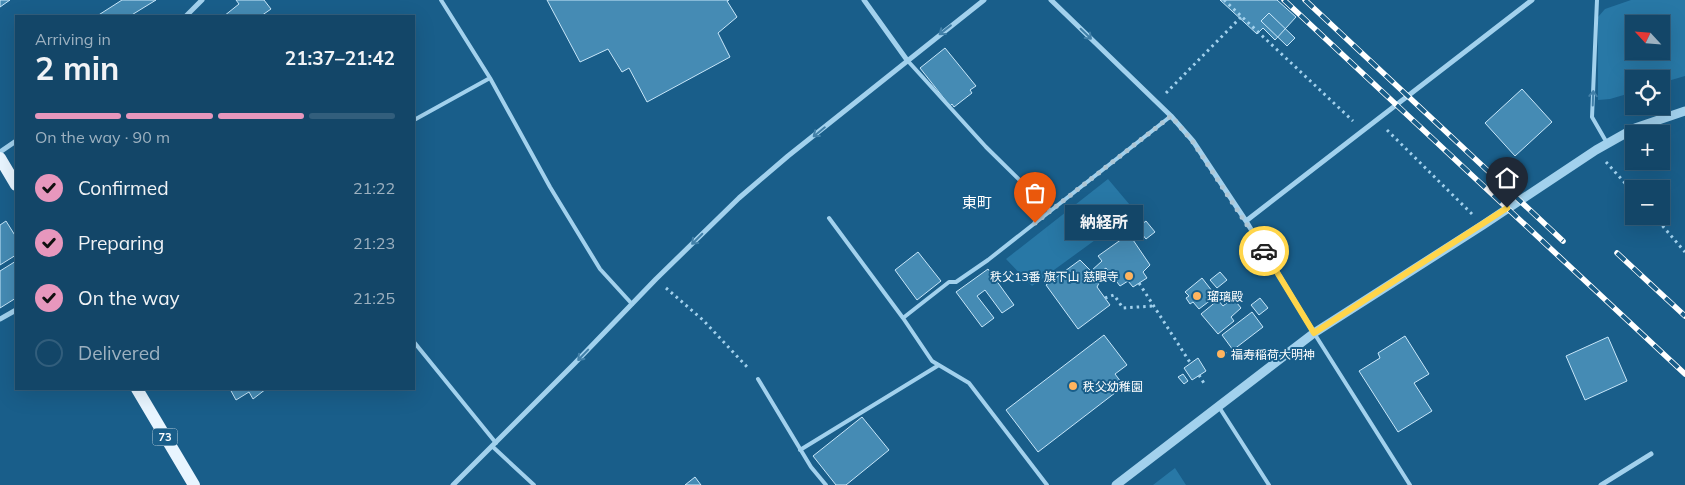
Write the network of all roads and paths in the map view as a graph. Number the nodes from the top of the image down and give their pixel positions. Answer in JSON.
{"nodes":[{"id":1,"x":202,"y":0,"type":"edge"},
{"id":2,"x":441,"y":0,"type":"edge"},
{"id":3,"x":864,"y":0,"type":"edge"},
{"id":4,"x":984,"y":0,"type":"edge"},
{"id":5,"x":1050,"y":0,"type":"edge"},
{"id":6,"x":1224,"y":0,"type":"edge"},
{"id":7,"x":1532,"y":0,"type":"edge"},
{"id":8,"x":1597,"y":0,"type":"edge"},
{"id":9,"x":187,"y":15,"type":"edge"},
{"id":10,"x":1242,"y":16,"type":"junction"},
{"id":11,"x":907,"y":60,"type":"junction"},
{"id":12,"x":490,"y":78,"type":"junction"},
{"id":13,"x":1157,"y":103,"type":"junction"},
{"id":14,"x":1685,"y":111,"type":"edge"},
{"id":15,"x":1171,"y":116,"type":"junction"},
{"id":16,"x":415,"y":119,"type":"edge"},
{"id":17,"x":1377,"y":120,"type":"junction"},
{"id":18,"x":1363,"y":130,"type":"junction"},
{"id":19,"x":15,"y":141,"type":"edge"},
{"id":20,"x":1607,"y":144,"type":"junction"},
{"id":21,"x":1596,"y":150,"type":"junction"},
{"id":22,"x":0,"y":152,"type":"edge"},
{"id":23,"x":0,"y":158,"type":"edge"},
{"id":24,"x":15,"y":183,"type":"edge"},
{"id":25,"x":1625,"y":183,"type":"edge"},
{"id":26,"x":1050,"y":210,"type":"junction"},
{"id":27,"x":829,"y":218,"type":"dead end"},
{"id":28,"x":1246,"y":221,"type":"junction"},
{"id":29,"x":1483,"y":224,"type":"junction"},
{"id":30,"x":1662,"y":225,"type":"edge"},
{"id":31,"x":1685,"y":252,"type":"edge"},
{"id":32,"x":656,"y":279,"type":"junction"},
{"id":33,"x":1139,"y":283,"type":"dead end"},
{"id":34,"x":1105,"y":298,"type":"dead end"},
{"id":35,"x":632,"y":304,"type":"junction"},
{"id":36,"x":1154,"y":306,"type":"junction"},
{"id":37,"x":15,"y":311,"type":"edge"},
{"id":38,"x":903,"y":318,"type":"junction"},
{"id":39,"x":0,"y":319,"type":"edge"},
{"id":40,"x":1314,"y":333,"type":"junction"},
{"id":41,"x":415,"y":343,"type":"edge"},
{"id":42,"x":1191,"y":364,"type":"dead end"},
{"id":43,"x":939,"y":365,"type":"junction"},
{"id":44,"x":1199,"y":375,"type":"dead end"},
{"id":45,"x":758,"y":378,"type":"joint"},
{"id":46,"x":1205,"y":385,"type":"dead end"},
{"id":47,"x":138,"y":390,"type":"edge"},
{"id":48,"x":1219,"y":407,"type":"junction"},
{"id":49,"x":495,"y":445,"type":"junction"},
{"id":50,"x":800,"y":450,"type":"junction"},
{"id":51,"x":1651,"y":454,"type":"dead end"},
{"id":52,"x":194,"y":485,"type":"edge"},
{"id":53,"x":453,"y":485,"type":"edge"},
{"id":54,"x":534,"y":485,"type":"edge"},
{"id":55,"x":826,"y":485,"type":"edge"},
{"id":56,"x":1047,"y":485,"type":"edge"},
{"id":57,"x":1116,"y":485,"type":"edge"},
{"id":58,"x":1269,"y":485,"type":"edge"},
{"id":59,"x":1410,"y":485,"type":"edge"},
{"id":60,"x":1602,"y":485,"type":"edge"}],
"edges":[{"from":1,"to":9,"type":"street"},
{"from":2,"to":12,"type":"lane"},
{"from":3,"to":11,"type":"street"},
{"from":4,"to":11,"type":"street","one_way":true},
{"from":5,"to":13,"type":"street","one_way":true},
{"from":6,"to":10,"type":"path"},
{"from":7,"to":17,"type":"street"},
{"from":20,"to":8,"type":"lane","one_way":true},
{"from":10,"to":13,"type":"path"},
{"from":10,"to":18,"type":"path"},
{"from":11,"to":26,"type":"lane"},
{"from":11,"to":32,"type":"street","one_way":true},
{"from":12,"to":16,"type":"lane"},
{"from":12,"to":35,"type":"lane"},
{"from":13,"to":15,"type":"street"},
{"from":14,"to":20,"type":"street"},
{"from":15,"to":26,"type":"lane"},
{"from":15,"to":28,"type":"street"},
{"from":17,"to":18,"type":"street"},
{"from":17,"to":29,"type":"path"},
{"from":18,"to":28,"type":"street"},
{"from":19,"to":22,"type":"street"},
{"from":20,"to":21,"type":"street"},
{"from":21,"to":25,"type":"path"},
{"from":21,"to":29,"type":"street"},
{"from":23,"to":24,"type":"main road"},
{"from":26,"to":38,"type":"lane"},
{"from":27,"to":38,"type":"lane"},
{"from":28,"to":40,"type":"street"},
{"from":29,"to":40,"type":"street"},
{"from":30,"to":31,"type":"path"},
{"from":32,"to":35,"type":"street"},
{"from":32,"to":45,"type":"path"},
{"from":33,"to":36,"type":"path"},
{"from":34,"to":36,"type":"path"},
{"from":35,"to":49,"type":"street","one_way":true},
{"from":36,"to":42,"type":"path"},
{"from":37,"to":39,"type":"street"},
{"from":38,"to":43,"type":"lane"},
{"from":40,"to":48,"type":"street"},
{"from":40,"to":59,"type":"lane"},
{"from":41,"to":49,"type":"lane"},
{"from":43,"to":50,"type":"lane"},
{"from":43,"to":56,"type":"lane"},
{"from":44,"to":46,"type":"path"},
{"from":45,"to":50,"type":"lane"},
{"from":47,"to":52,"type":"main road","number":"73"},
{"from":48,"to":57,"type":"street"},
{"from":48,"to":58,"type":"lane"},
{"from":49,"to":53,"type":"street"},
{"from":49,"to":54,"type":"lane"},
{"from":50,"to":55,"type":"lane"},
{"from":51,"to":60,"type":"street"}]}
